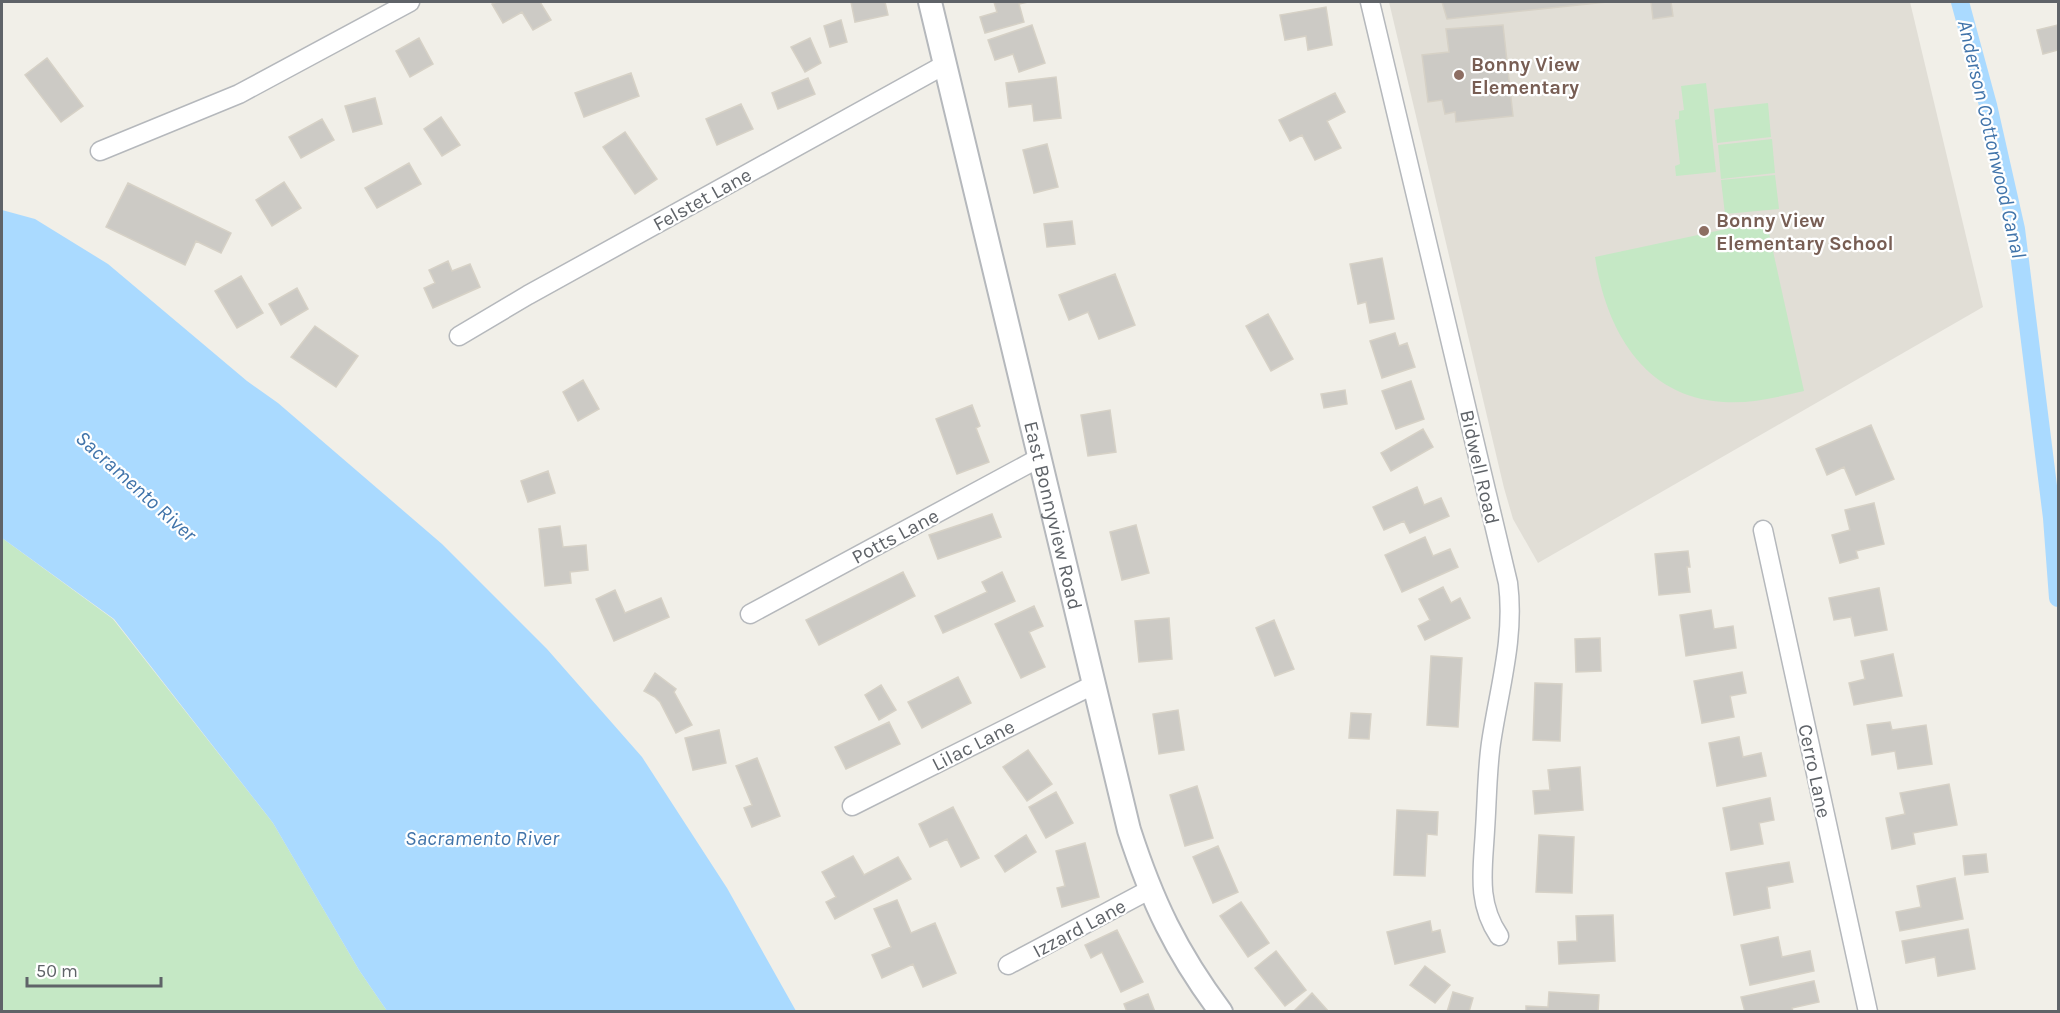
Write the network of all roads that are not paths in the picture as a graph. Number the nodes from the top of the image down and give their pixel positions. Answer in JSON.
{"nodes":[{"id":1,"x":410,"y":2,"type":"edge"},
{"id":2,"x":930,"y":2,"type":"edge"},
{"id":3,"x":1370,"y":2,"type":"edge"},
{"id":4,"x":946,"y":64,"type":"junction"},
{"id":5,"x":100,"y":151,"type":"dead end"},
{"id":6,"x":459,"y":336,"type":"dead end"},
{"id":7,"x":1039,"y":458,"type":"junction"},
{"id":8,"x":1762,"y":530,"type":"dead end"},
{"id":9,"x":750,"y":614,"type":"dead end"},
{"id":10,"x":1093,"y":685,"type":"junction"},
{"id":11,"x":852,"y":806,"type":"dead end"},
{"id":12,"x":1149,"y":890,"type":"junction"},
{"id":13,"x":1499,"y":936,"type":"dead end"},
{"id":14,"x":1008,"y":965,"type":"dead end"},
{"id":15,"x":1221,"y":1011,"type":"edge"},
{"id":16,"x":1868,"y":1011,"type":"edge"}],
"edges":[{"from":1,"to":5,"type":"street"},
{"from":2,"to":4,"type":"street","name":"East Bonnyview Road"},
{"from":3,"to":13,"type":"street","name":"Bidwell Road"},
{"from":4,"to":6,"type":"street","name":"Felstet Lane"},
{"from":4,"to":7,"type":"street","name":"East Bonnyview Road"},
{"from":7,"to":9,"type":"street","name":"Potts Lane"},
{"from":7,"to":10,"type":"street","name":"East Bonnyview Road"},
{"from":8,"to":16,"type":"street","name":"Cerro Lane"},
{"from":10,"to":11,"type":"street","name":"Lilac Lane"},
{"from":10,"to":12,"type":"street","name":"East Bonnyview Road"},
{"from":12,"to":14,"type":"street","name":"Izzard Lane"},
{"from":12,"to":15,"type":"street","name":"East Bonnyview Road"}]}
